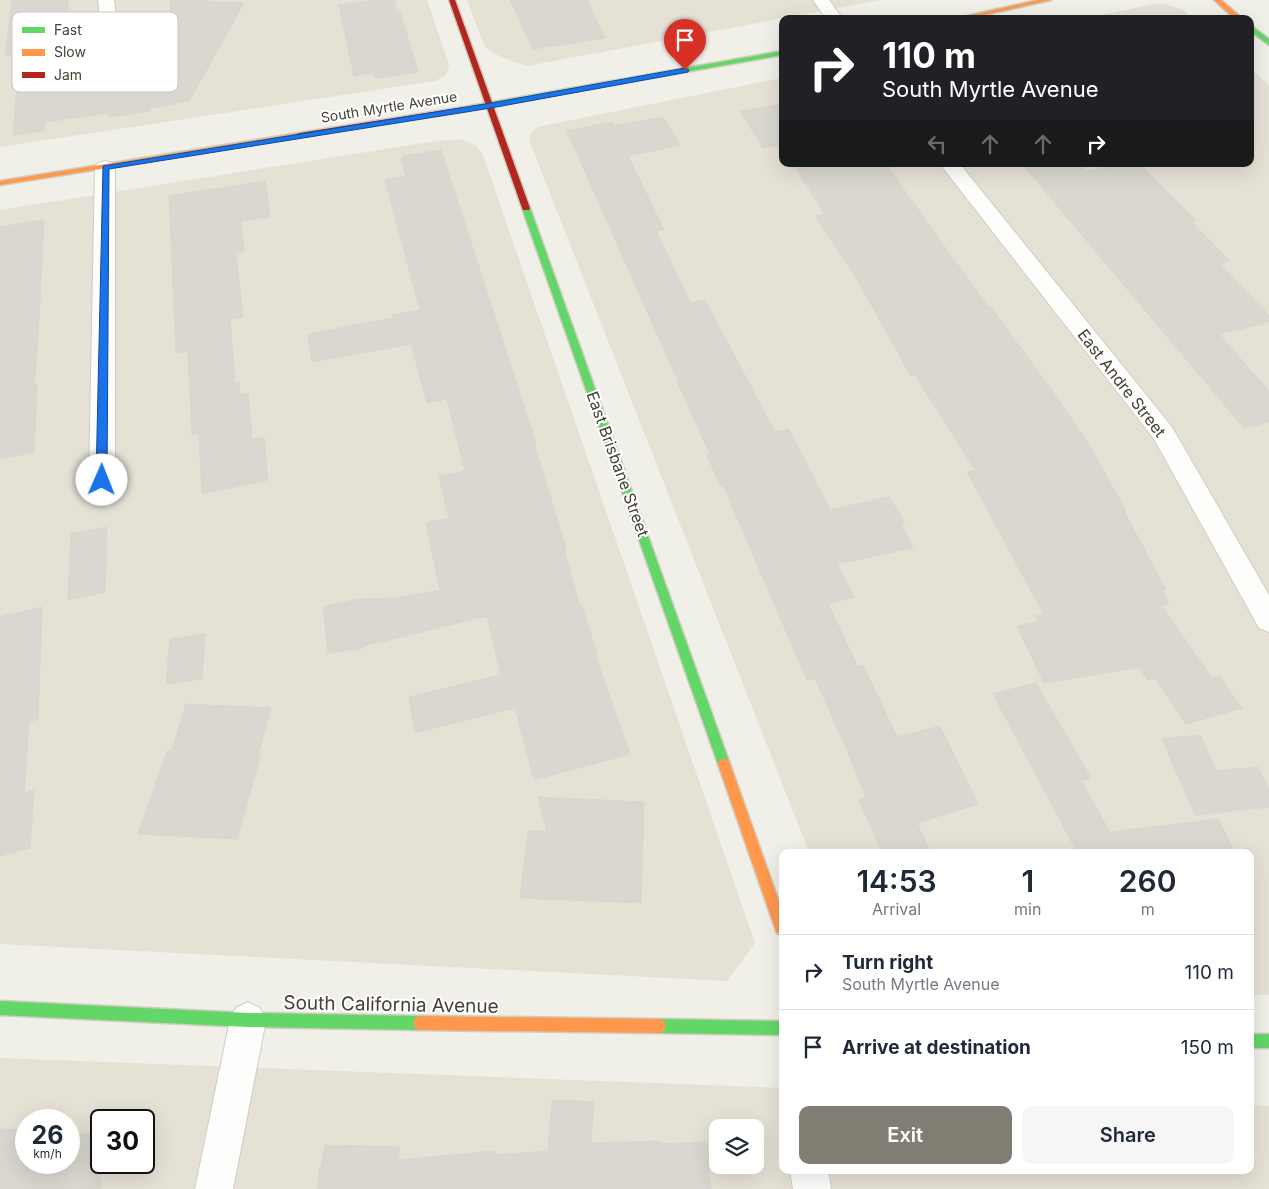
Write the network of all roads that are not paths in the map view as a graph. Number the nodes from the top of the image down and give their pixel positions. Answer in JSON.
{"nodes":[{"id":1,"x":452,"y":0,"type":"edge"},
{"id":2,"x":821,"y":0,"type":"edge"},
{"id":3,"x":1048,"y":0,"type":"edge"},
{"id":4,"x":1217,"y":0,"type":"edge"},
{"id":5,"x":832,"y":15,"type":"edge"},
{"id":6,"x":975,"y":15,"type":"edge"},
{"id":7,"x":1235,"y":15,"type":"edge"},
{"id":8,"x":1254,"y":30,"type":"edge"},
{"id":9,"x":1269,"y":43,"type":"edge"},
{"id":10,"x":779,"y":54,"type":"edge"},
{"id":11,"x":491,"y":106,"type":"junction"},
{"id":12,"x":105,"y":167,"type":"junction"},
{"id":13,"x":952,"y":167,"type":"edge"},
{"id":14,"x":0,"y":183,"type":"edge"},
{"id":15,"x":102,"y":480,"type":"dead end"},
{"id":16,"x":1269,"y":620,"type":"edge"},
{"id":17,"x":779,"y":920,"type":"edge"},
{"id":18,"x":0,"y":1008,"type":"edge"},
{"id":19,"x":248,"y":1020,"type":"junction"},
{"id":20,"x":779,"y":1028,"type":"edge"},
{"id":21,"x":1254,"y":1040,"type":"edge"},
{"id":22,"x":1269,"y":1041,"type":"edge"},
{"id":23,"x":810,"y":1174,"type":"edge"},
{"id":24,"x":214,"y":1189,"type":"edge"},
{"id":25,"x":812,"y":1189,"type":"edge"}],
"edges":[{"from":1,"to":11,"type":"street","name":"East Brisbane Street"},
{"from":2,"to":5,"type":"street"},
{"from":3,"to":6,"type":"street"},
{"from":4,"to":7,"type":"street"},
{"from":8,"to":9,"type":"street"},
{"from":10,"to":11,"type":"street","name":"South Myrtle Avenue"},
{"from":11,"to":12,"type":"street","name":"South Myrtle Avenue"},
{"from":11,"to":17,"type":"street","name":"East Brisbane Street"},
{"from":12,"to":14,"type":"street","name":"South Myrtle Avenue"},
{"from":12,"to":15,"type":"street"},
{"from":13,"to":16,"type":"street","name":"East Andre Street"},
{"from":18,"to":19,"type":"street","name":"South California Avenue"},
{"from":19,"to":20,"type":"street","name":"South California Avenue"},
{"from":19,"to":24,"type":"street"},
{"from":21,"to":22,"type":"street"},
{"from":23,"to":25,"type":"street"}]}
